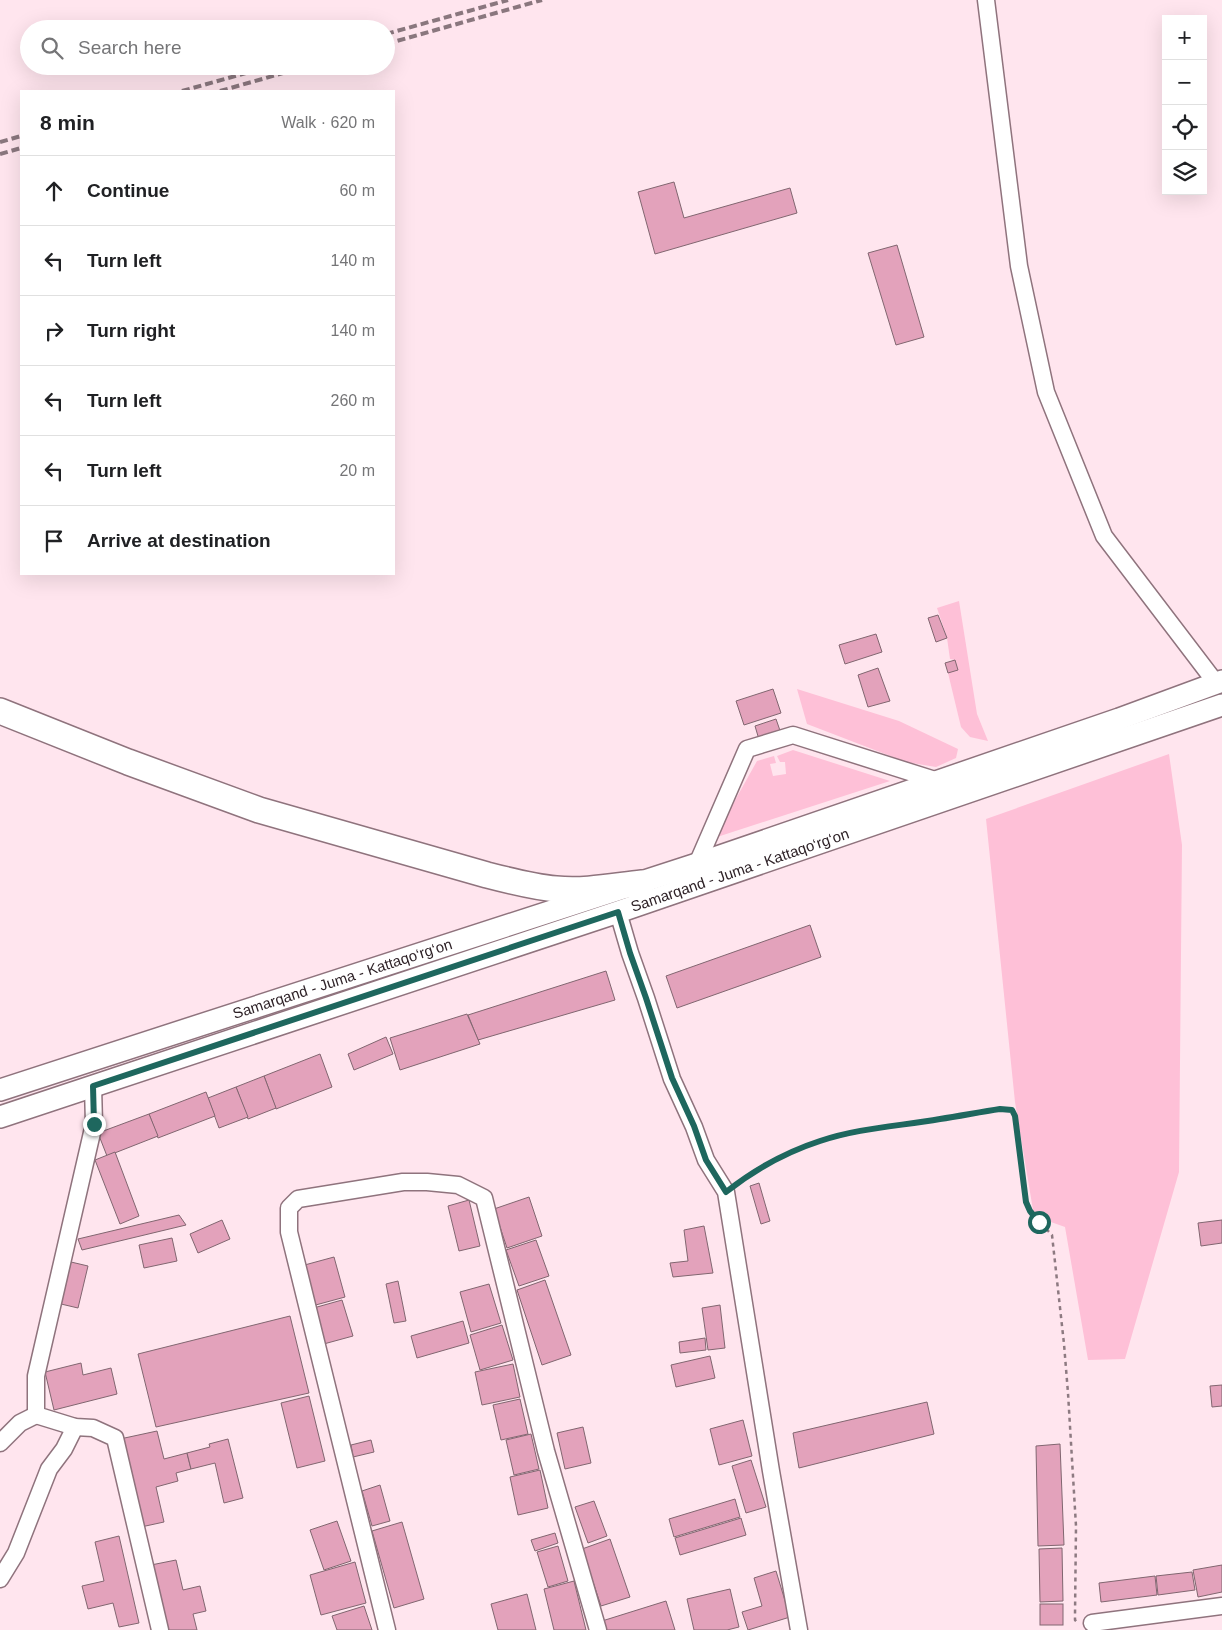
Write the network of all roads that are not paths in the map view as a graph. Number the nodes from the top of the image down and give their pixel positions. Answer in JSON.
{"nodes":[{"id":1,"x":986,"y":0,"type":"edge"},
{"id":2,"x":1219,"y":682,"type":"edge"},
{"id":3,"x":1222,"y":705,"type":"edge"},
{"id":4,"x":0,"y":711,"type":"edge"},
{"id":5,"x":938,"y":782,"type":"junction"},
{"id":6,"x":697,"y":864,"type":"junction"},
{"id":7,"x":642,"y":883,"type":"junction"},
{"id":8,"x":618,"y":912,"type":"junction"},
{"id":9,"x":93,"y":1086,"type":"junction"},
{"id":10,"x":0,"y":1090,"type":"edge"},
{"id":11,"x":0,"y":1117,"type":"edge"},
{"id":12,"x":36,"y":1415,"type":"junction"},
{"id":13,"x":75,"y":1428,"type":"junction"},
{"id":14,"x":0,"y":1443,"type":"edge"},
{"id":15,"x":0,"y":1579,"type":"edge"},
{"id":16,"x":1222,"y":1606,"type":"edge"},
{"id":17,"x":1092,"y":1624,"type":"road end"},
{"id":18,"x":794,"y":1629,"type":"edge"},
{"id":19,"x":160,"y":1630,"type":"edge"},
{"id":20,"x":387,"y":1630,"type":"edge"},
{"id":21,"x":598,"y":1630,"type":"edge"}],
"edges":[{"from":1,"to":2,"type":"street"},
{"from":2,"to":5,"type":"main road","name":"Samarqand - Juma - Kattaqo‘rg‘on"},
{"from":3,"to":8,"type":"main road","name":"Samarqand - Juma - Kattaqo‘rg‘on"},
{"from":4,"to":7,"type":"highway"},
{"from":5,"to":6,"type":"main road","name":"Samarqand - Juma - Kattaqo‘rg‘on"},
{"from":5,"to":6,"type":"street"},
{"from":6,"to":7,"type":"main road","name":"Samarqand - Juma - Kattaqo‘rg‘on"},
{"from":7,"to":10,"type":"main road","name":"Samarqand - Juma - Kattaqo‘rg‘on"},
{"from":8,"to":9,"type":"main road","name":"Samarqand - Juma - Kattaqo‘rg‘on"},
{"from":8,"to":18,"type":"street"},
{"from":9,"to":11,"type":"main road","name":"Samarqand - Juma - Kattaqo‘rg‘on"},
{"from":9,"to":12,"type":"street"},
{"from":12,"to":13,"type":"street"},
{"from":12,"to":14,"type":"street"},
{"from":13,"to":15,"type":"street"},
{"from":13,"to":19,"type":"street"},
{"from":16,"to":17,"type":"street"},
{"from":20,"to":21,"type":"street"}]}
